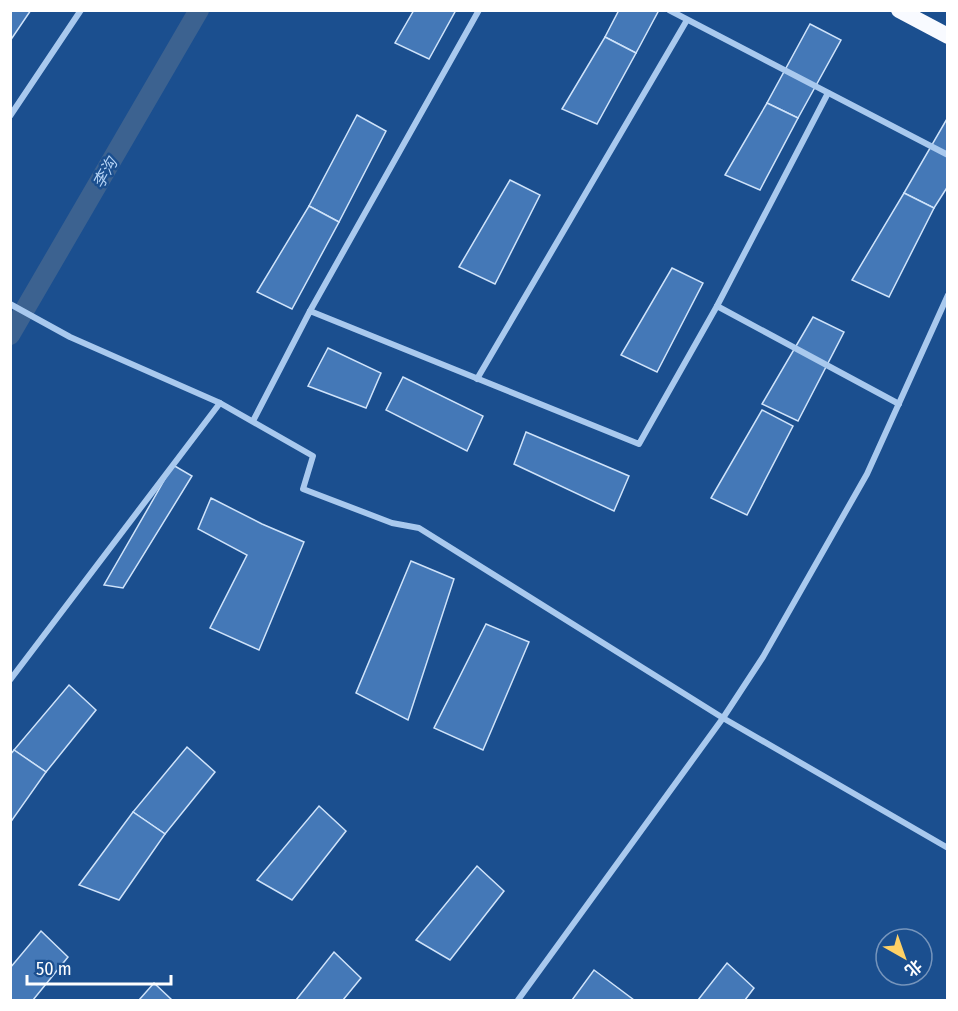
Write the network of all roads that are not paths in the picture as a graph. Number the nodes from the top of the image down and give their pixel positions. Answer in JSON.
{"nodes":[{"id":1,"x":81,"y":10,"type":"edge"},
{"id":2,"x":479,"y":10,"type":"edge"},
{"id":3,"x":669,"y":10,"type":"edge"},
{"id":4,"x":899,"y":10,"type":"edge"},
{"id":5,"x":687,"y":20,"type":"junction"},
{"id":6,"x":948,"y":36,"type":"edge"},
{"id":7,"x":828,"y":93,"type":"junction"},
{"id":8,"x":10,"y":116,"type":"edge"},
{"id":9,"x":948,"y":155,"type":"edge"},
{"id":10,"x":948,"y":295,"type":"edge"},
{"id":11,"x":10,"y":304,"type":"edge"},
{"id":12,"x":717,"y":306,"type":"junction"},
{"id":13,"x":310,"y":311,"type":"junction"},
{"id":14,"x":477,"y":379,"type":"junction"},
{"id":15,"x":220,"y":403,"type":"junction"},
{"id":16,"x":898,"y":404,"type":"junction"},
{"id":17,"x":252,"y":421,"type":"junction"},
{"id":18,"x":10,"y":680,"type":"edge"},
{"id":19,"x":723,"y":718,"type":"junction"},
{"id":20,"x":948,"y":848,"type":"edge"},
{"id":21,"x":518,"y":1000,"type":"edge"}],
"edges":[{"from":1,"to":8,"type":"street"},
{"from":2,"to":13,"type":"street"},
{"from":3,"to":5,"type":"street"},
{"from":4,"to":6,"type":"highway"},
{"from":5,"to":7,"type":"street"},
{"from":5,"to":14,"type":"street"},
{"from":7,"to":9,"type":"street"},
{"from":7,"to":12,"type":"street"},
{"from":10,"to":16,"type":"street"},
{"from":11,"to":15,"type":"street"},
{"from":12,"to":14,"type":"street"},
{"from":12,"to":16,"type":"street"},
{"from":13,"to":14,"type":"street"},
{"from":13,"to":17,"type":"street"},
{"from":15,"to":17,"type":"street"},
{"from":15,"to":18,"type":"street"},
{"from":16,"to":19,"type":"street"},
{"from":17,"to":19,"type":"street"},
{"from":19,"to":20,"type":"street"},
{"from":19,"to":21,"type":"street"}]}
